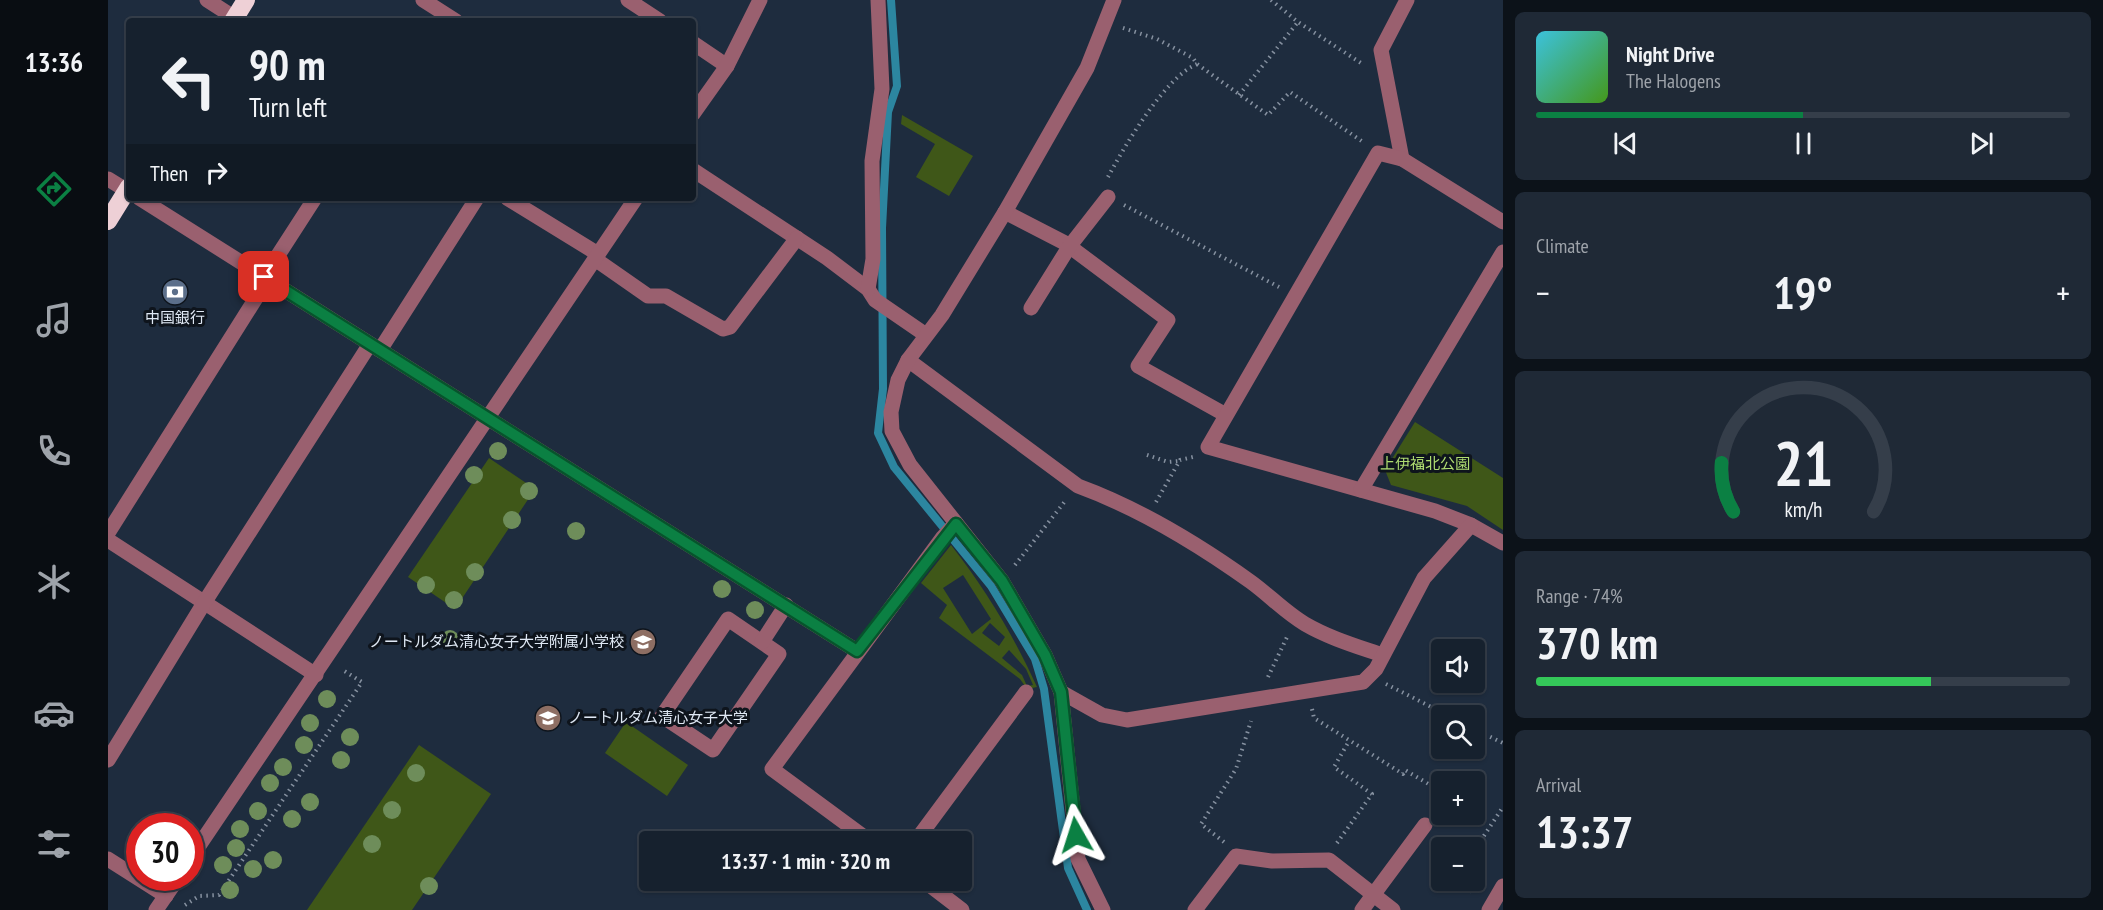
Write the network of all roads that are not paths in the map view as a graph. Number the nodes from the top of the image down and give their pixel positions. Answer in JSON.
{"nodes":[{"id":1,"x":207,"y":0,"type":"edge"},
{"id":2,"x":246,"y":0,"type":"edge"},
{"id":3,"x":423,"y":0,"type":"edge"},
{"id":4,"x":628,"y":0,"type":"edge"},
{"id":5,"x":760,"y":0,"type":"edge"},
{"id":6,"x":878,"y":0,"type":"edge"},
{"id":7,"x":1114,"y":0,"type":"edge"},
{"id":8,"x":1407,"y":0,"type":"edge"},
{"id":9,"x":233,"y":18,"type":"edge"},
{"id":10,"x":235,"y":18,"type":"edge"},
{"id":11,"x":451,"y":18,"type":"edge"},
{"id":12,"x":655,"y":18,"type":"edge"},
{"id":13,"x":696,"y":45,"type":"edge"},
{"id":14,"x":727,"y":66,"type":"junction"},
{"id":15,"x":696,"y":110,"type":"edge"},
{"id":16,"x":1402,"y":159,"type":"junction"},
{"id":17,"x":696,"y":172,"type":"edge"},
{"id":18,"x":108,"y":179,"type":"edge"},
{"id":19,"x":126,"y":189,"type":"edge"},
{"id":20,"x":1108,"y":197,"type":"road end"},
{"id":21,"x":126,"y":198,"type":"edge"},
{"id":22,"x":145,"y":201,"type":"edge"},
{"id":23,"x":313,"y":201,"type":"edge"},
{"id":24,"x":475,"y":201,"type":"edge"},
{"id":25,"x":512,"y":201,"type":"edge"},
{"id":26,"x":634,"y":201,"type":"edge"},
{"id":27,"x":1005,"y":212,"type":"junction"},
{"id":28,"x":108,"y":220,"type":"edge"},
{"id":29,"x":1503,"y":222,"type":"edge"},
{"id":30,"x":797,"y":238,"type":"junction"},
{"id":31,"x":1069,"y":247,"type":"junction"},
{"id":32,"x":1503,"y":252,"type":"edge"},
{"id":33,"x":596,"y":256,"type":"junction"},
{"id":34,"x":266,"y":278,"type":"junction"},
{"id":35,"x":872,"y":294,"type":"junction"},
{"id":36,"x":1031,"y":308,"type":"dead end"},
{"id":37,"x":927,"y":335,"type":"junction"},
{"id":38,"x":375,"y":347,"type":"junction"},
{"id":39,"x":908,"y":360,"type":"junction"},
{"id":40,"x":1226,"y":415,"type":"junction"},
{"id":41,"x":488,"y":418,"type":"junction"},
{"id":42,"x":1361,"y":490,"type":"junction"},
{"id":43,"x":1471,"y":525,"type":"junction"},
{"id":44,"x":950,"y":529,"type":"junction"},
{"id":45,"x":108,"y":533,"type":"edge"},
{"id":46,"x":108,"y":540,"type":"edge"},
{"id":47,"x":1503,"y":543,"type":"edge"},
{"id":48,"x":204,"y":603,"type":"junction"},
{"id":49,"x":786,"y":605,"type":"junction"},
{"id":50,"x":762,"y":642,"type":"junction"},
{"id":51,"x":857,"y":651,"type":"junction"},
{"id":52,"x":1383,"y":655,"type":"junction"},
{"id":53,"x":316,"y":675,"type":"junction"},
{"id":54,"x":1026,"y":692,"type":"dead end"},
{"id":55,"x":1061,"y":692,"type":"junction"},
{"id":56,"x":108,"y":760,"type":"edge"},
{"id":57,"x":1425,"y":825,"type":"dead end"},
{"id":58,"x":856,"y":831,"type":"edge"},
{"id":59,"x":923,"y":831,"type":"edge"},
{"id":60,"x":204,"y":839,"type":"edge"},
{"id":61,"x":108,"y":859,"type":"edge"},
{"id":62,"x":1503,"y":886,"type":"edge"},
{"id":63,"x":169,"y":891,"type":"edge"},
{"id":64,"x":937,"y":891,"type":"edge"},
{"id":65,"x":166,"y":896,"type":"junction"},
{"id":66,"x":1375,"y":896,"type":"junction"},
{"id":67,"x":156,"y":910,"type":"edge"},
{"id":68,"x":962,"y":910,"type":"edge"},
{"id":69,"x":1103,"y":910,"type":"edge"},
{"id":70,"x":1195,"y":910,"type":"edge"},
{"id":71,"x":1362,"y":910,"type":"edge"},
{"id":72,"x":1393,"y":910,"type":"edge"},
{"id":73,"x":1489,"y":910,"type":"edge"}],
"edges":[{"from":1,"to":9,"type":"street"},
{"from":2,"to":10,"type":"highway"},
{"from":3,"to":11,"type":"street"},
{"from":4,"to":12,"type":"street"},
{"from":5,"to":14,"type":"street"},
{"from":6,"to":35,"type":"street"},
{"from":7,"to":27,"type":"street"},
{"from":8,"to":16,"type":"street"},
{"from":13,"to":14,"type":"street"},
{"from":14,"to":15,"type":"street"},
{"from":16,"to":29,"type":"street"},
{"from":16,"to":40,"type":"street"},
{"from":17,"to":30,"type":"street"},
{"from":18,"to":19,"type":"street"},
{"from":20,"to":31,"type":"street"},
{"from":21,"to":28,"type":"highway"},
{"from":22,"to":34,"type":"street"},
{"from":23,"to":34,"type":"street"},
{"from":24,"to":38,"type":"street"},
{"from":25,"to":33,"type":"street"},
{"from":26,"to":33,"type":"street"},
{"from":27,"to":31,"type":"street"},
{"from":27,"to":37,"type":"street"},
{"from":30,"to":33,"type":"street"},
{"from":30,"to":35,"type":"street"},
{"from":31,"to":36,"type":"street"},
{"from":31,"to":40,"type":"street"},
{"from":32,"to":42,"type":"street"},
{"from":33,"to":41,"type":"street"},
{"from":34,"to":38,"type":"street"},
{"from":34,"to":45,"type":"street"},
{"from":35,"to":37,"type":"street"},
{"from":37,"to":39,"type":"street"},
{"from":38,"to":41,"type":"street"},
{"from":38,"to":48,"type":"street"},
{"from":39,"to":44,"type":"street"},
{"from":39,"to":52,"type":"street"},
{"from":40,"to":42,"type":"street"},
{"from":41,"to":49,"type":"street"},
{"from":41,"to":53,"type":"street"},
{"from":42,"to":43,"type":"street"},
{"from":43,"to":47,"type":"street"},
{"from":43,"to":52,"type":"street"},
{"from":44,"to":51,"type":"street"},
{"from":44,"to":55,"type":"street"},
{"from":46,"to":48,"type":"street"},
{"from":48,"to":53,"type":"street"},
{"from":48,"to":56,"type":"street"},
{"from":49,"to":50,"type":"street"},
{"from":49,"to":51,"type":"street"},
{"from":50,"to":50,"type":"street"},
{"from":51,"to":58,"type":"street"},
{"from":52,"to":55,"type":"street"},
{"from":53,"to":60,"type":"street"},
{"from":54,"to":59,"type":"street"},
{"from":55,"to":69,"type":"street"},
{"from":57,"to":66,"type":"street"},
{"from":61,"to":65,"type":"street"},
{"from":62,"to":73,"type":"street"},
{"from":63,"to":65,"type":"street"},
{"from":64,"to":68,"type":"street"},
{"from":65,"to":67,"type":"street"},
{"from":66,"to":70,"type":"street"},
{"from":66,"to":71,"type":"street"},
{"from":66,"to":72,"type":"street"}]}
